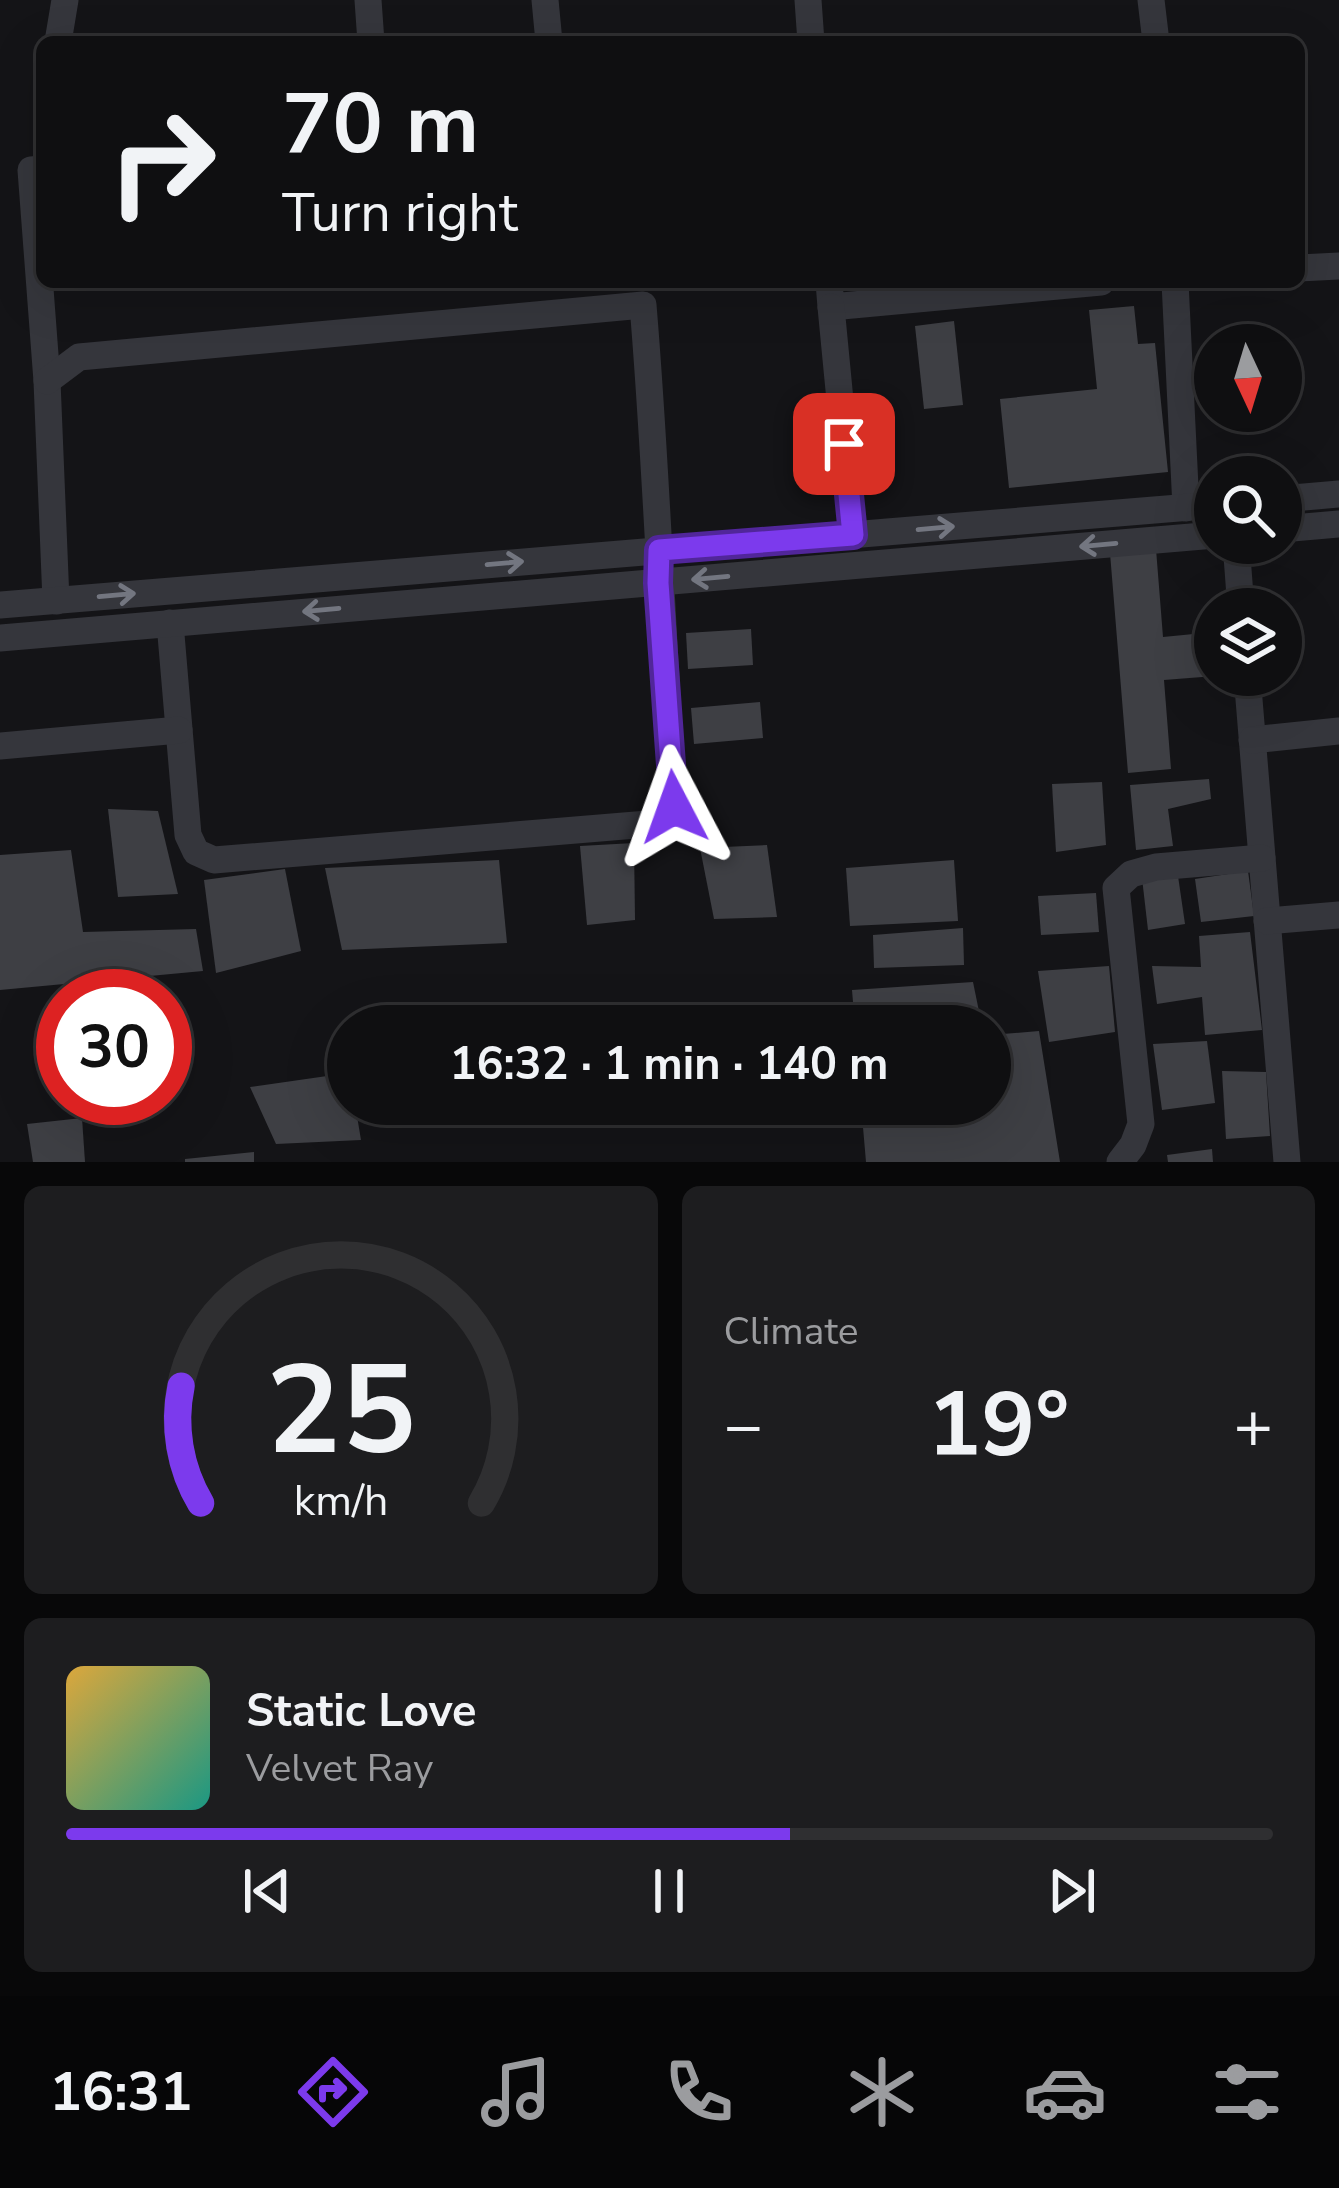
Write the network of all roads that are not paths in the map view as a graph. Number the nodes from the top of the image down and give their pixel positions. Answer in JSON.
{"nodes":[{"id":1,"x":65,"y":0,"type":"edge"},
{"id":2,"x":368,"y":0,"type":"edge"},
{"id":3,"x":545,"y":0,"type":"edge"},
{"id":4,"x":808,"y":0,"type":"edge"},
{"id":5,"x":1151,"y":0,"type":"edge"},
{"id":6,"x":59,"y":36,"type":"edge"},
{"id":7,"x":371,"y":36,"type":"edge"},
{"id":8,"x":548,"y":36,"type":"edge"},
{"id":9,"x":811,"y":36,"type":"edge"},
{"id":10,"x":1155,"y":36,"type":"edge"},
{"id":11,"x":36,"y":170,"type":"edge"},
{"id":12,"x":36,"y":236,"type":"edge"},
{"id":13,"x":1339,"y":266,"type":"edge"},
{"id":14,"x":1305,"y":268,"type":"edge"},
{"id":15,"x":40,"y":288,"type":"edge"},
{"id":16,"x":966,"y":288,"type":"edge"},
{"id":17,"x":1175,"y":288,"type":"edge"},
{"id":18,"x":830,"y":294,"type":"edge"},
{"id":19,"x":47,"y":381,"type":"junction"},
{"id":20,"x":1339,"y":494,"type":"edge"},
{"id":21,"x":1302,"y":497,"type":"edge"},
{"id":22,"x":1194,"y":507,"type":"edge"},
{"id":23,"x":1186,"y":508,"type":"junction"},
{"id":24,"x":1339,"y":524,"type":"edge"},
{"id":25,"x":1302,"y":527,"type":"edge"},
{"id":26,"x":853,"y":535,"type":"junction"},
{"id":27,"x":1194,"y":537,"type":"edge"},
{"id":28,"x":659,"y":550,"type":"junction"},
{"id":29,"x":658,"y":583,"type":"junction"},
{"id":30,"x":56,"y":601,"type":"junction"},
{"id":31,"x":0,"y":605,"type":"edge"},
{"id":32,"x":170,"y":623,"type":"junction"},
{"id":33,"x":0,"y":638,"type":"edge"},
{"id":34,"x":1249,"y":696,"type":"edge"},
{"id":35,"x":179,"y":730,"type":"junction"},
{"id":36,"x":1339,"y":731,"type":"edge"},
{"id":37,"x":1252,"y":740,"type":"junction"},
{"id":38,"x":0,"y":746,"type":"edge"},
{"id":39,"x":1262,"y":858,"type":"junction"},
{"id":40,"x":1339,"y":915,"type":"edge"},
{"id":41,"x":1267,"y":921,"type":"junction"},
{"id":42,"x":1120,"y":1162,"type":"edge"},
{"id":43,"x":1287,"y":1162,"type":"edge"}],
"edges":[{"from":1,"to":6,"type":"street"},
{"from":2,"to":7,"type":"street"},
{"from":3,"to":8,"type":"street"},
{"from":4,"to":9,"type":"street"},
{"from":5,"to":10,"type":"street"},
{"from":11,"to":12,"type":"street"},
{"from":13,"to":14,"type":"street"},
{"from":15,"to":19,"type":"street"},
{"from":16,"to":18,"type":"street"},
{"from":17,"to":23,"type":"street"},
{"from":18,"to":26,"type":"street"},
{"from":19,"to":28,"type":"street"},
{"from":19,"to":30,"type":"street"},
{"from":20,"to":21,"type":"street"},
{"from":22,"to":23,"type":"street"},
{"from":26,"to":23,"type":"street","one_way":true},
{"from":24,"to":25,"type":"street"},
{"from":26,"to":28,"type":"street"},
{"from":27,"to":29,"type":"street","one_way":true},
{"from":28,"to":29,"type":"street"},
{"from":30,"to":28,"type":"street","one_way":true},
{"from":29,"to":32,"type":"street","one_way":true},
{"from":29,"to":35,"type":"street"},
{"from":30,"to":31,"type":"street"},
{"from":32,"to":33,"type":"street"},
{"from":32,"to":35,"type":"street"},
{"from":34,"to":37,"type":"street"},
{"from":35,"to":38,"type":"street"},
{"from":36,"to":37,"type":"street"},
{"from":37,"to":39,"type":"street"},
{"from":39,"to":41,"type":"street"},
{"from":39,"to":42,"type":"street"},
{"from":40,"to":41,"type":"street"},
{"from":41,"to":43,"type":"street"}]}
